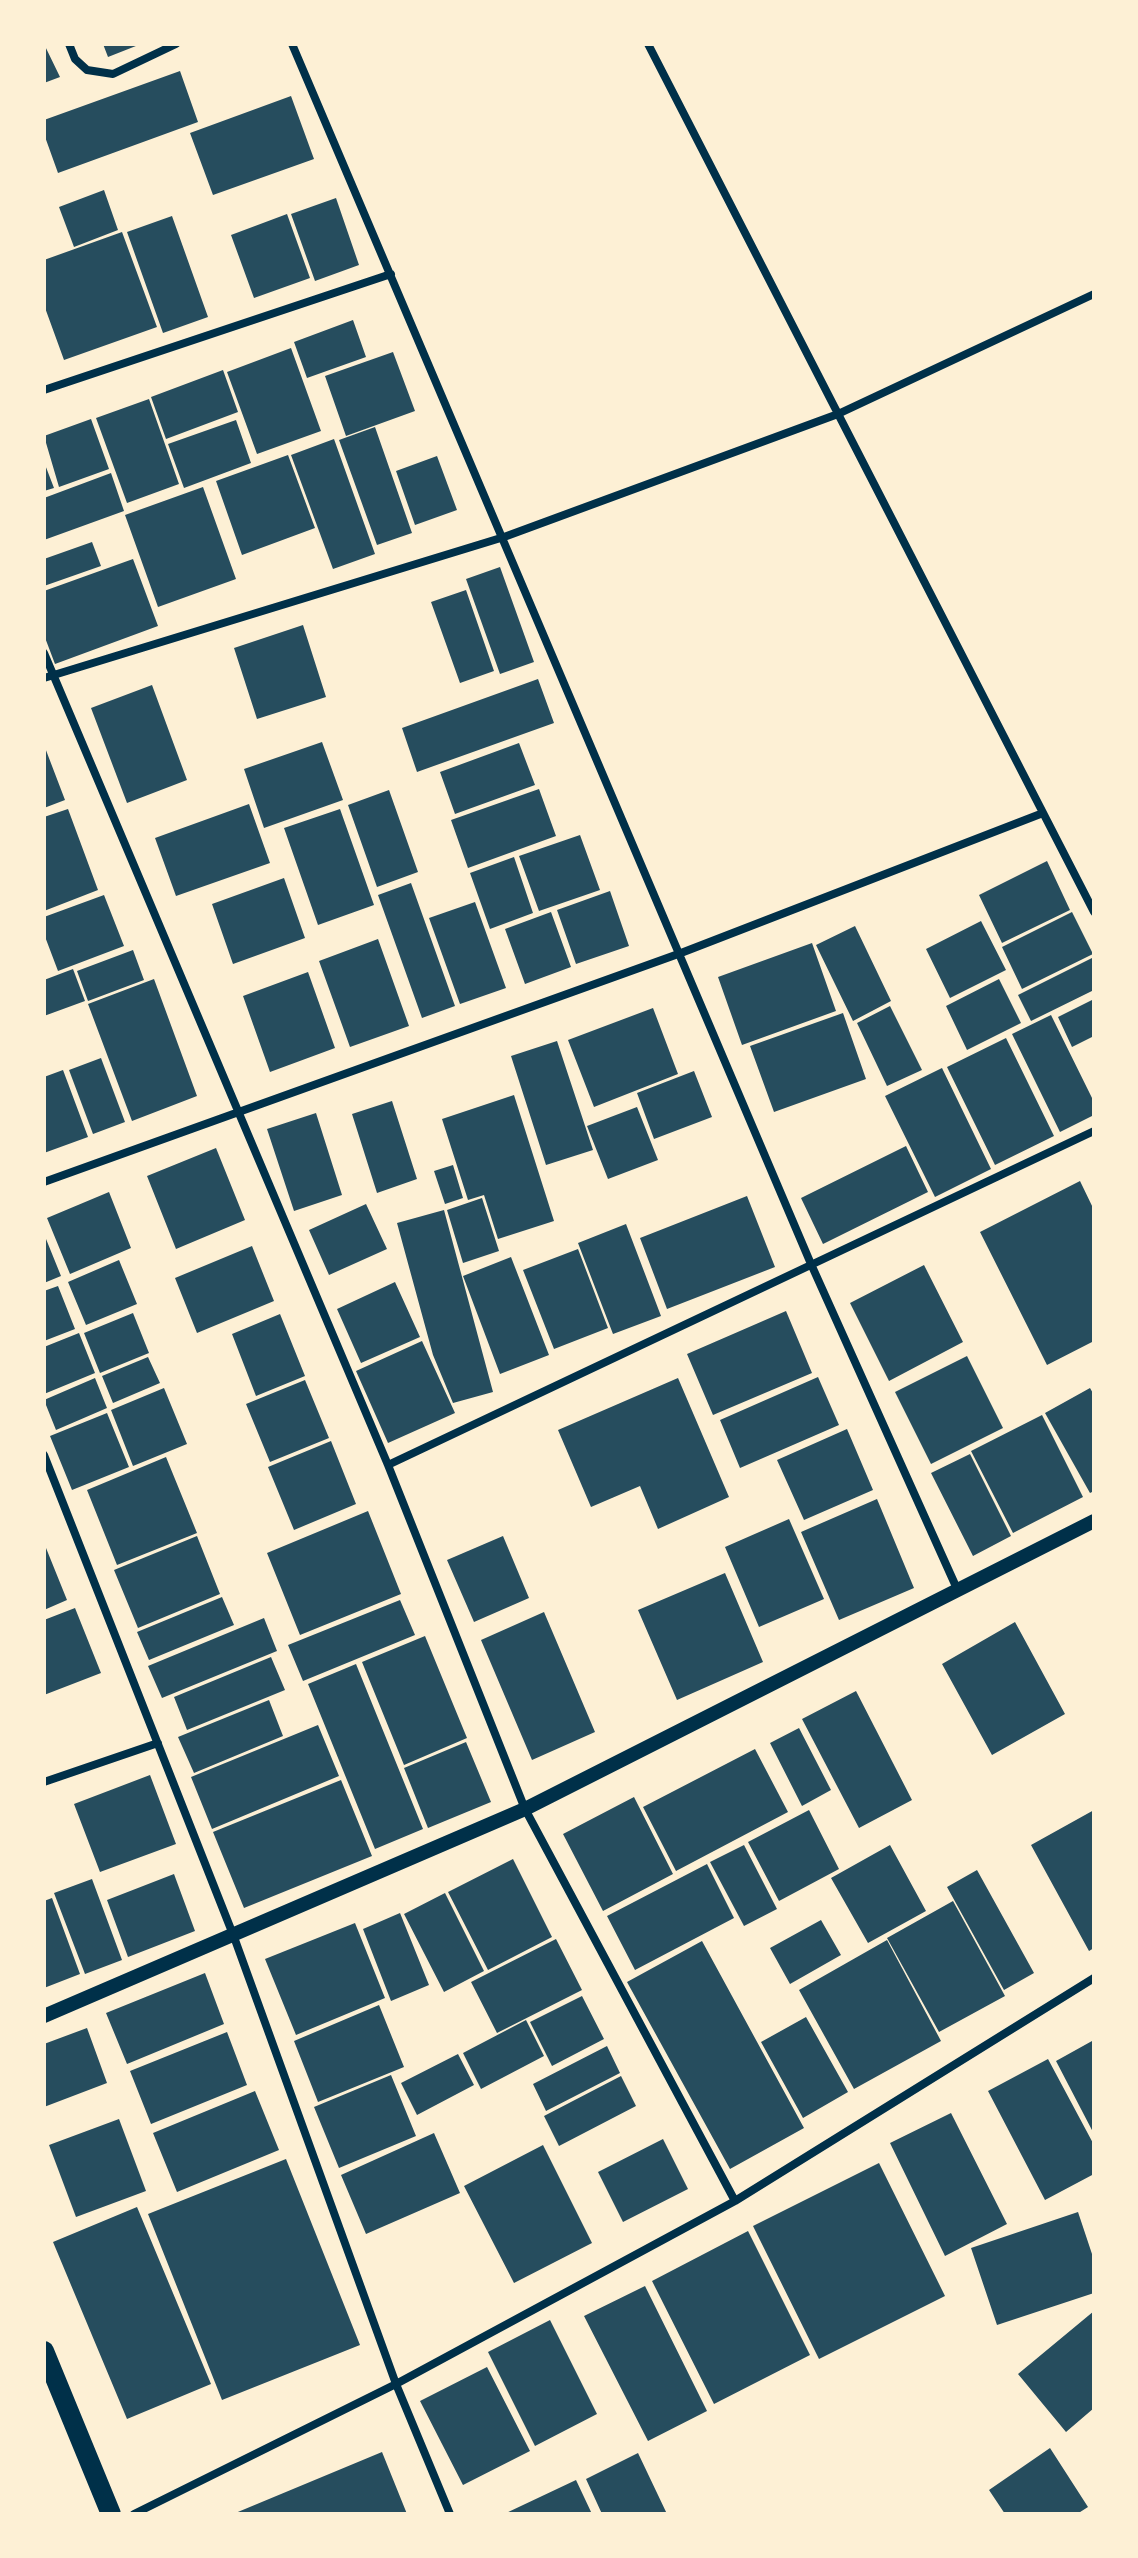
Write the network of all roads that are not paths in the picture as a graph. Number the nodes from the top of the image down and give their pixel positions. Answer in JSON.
{"nodes":[{"id":1,"x":69,"y":44,"type":"edge"},
{"id":2,"x":176,"y":44,"type":"edge"},
{"id":3,"x":292,"y":44,"type":"edge"},
{"id":4,"x":648,"y":44,"type":"edge"},
{"id":5,"x":391,"y":274,"type":"junction"},
{"id":6,"x":1094,"y":294,"type":"edge"},
{"id":7,"x":44,"y":390,"type":"edge"},
{"id":8,"x":838,"y":414,"type":"junction"},
{"id":9,"x":504,"y":537,"type":"junction"},
{"id":10,"x":44,"y":653,"type":"edge"},
{"id":11,"x":48,"y":677,"type":"edge"},
{"id":12,"x":1043,"y":813,"type":"junction"},
{"id":13,"x":1094,"y":912,"type":"edge"},
{"id":14,"x":681,"y":953,"type":"junction"},
{"id":15,"x":237,"y":1114,"type":"junction"},
{"id":16,"x":1094,"y":1131,"type":"edge"},
{"id":17,"x":44,"y":1182,"type":"edge"},
{"id":18,"x":811,"y":1264,"type":"junction"},
{"id":19,"x":44,"y":1455,"type":"edge"},
{"id":20,"x":388,"y":1465,"type":"junction"},
{"id":21,"x":1094,"y":1521,"type":"edge"},
{"id":22,"x":959,"y":1592,"type":"junction"},
{"id":23,"x":158,"y":1743,"type":"junction"},
{"id":24,"x":44,"y":1782,"type":"edge"},
{"id":25,"x":525,"y":1809,"type":"junction"},
{"id":26,"x":234,"y":1937,"type":"junction"},
{"id":27,"x":1094,"y":1978,"type":"edge"},
{"id":28,"x":44,"y":2016,"type":"edge"},
{"id":29,"x":735,"y":2201,"type":"junction"},
{"id":30,"x":44,"y":2351,"type":"edge"},
{"id":31,"x":48,"y":2373,"type":"edge"},
{"id":32,"x":396,"y":2384,"type":"junction"},
{"id":33,"x":111,"y":2514,"type":"edge"},
{"id":34,"x":134,"y":2514,"type":"edge"},
{"id":35,"x":450,"y":2514,"type":"edge"}],
"edges":[{"from":1,"to":2,"type":"street"},
{"from":3,"to":5,"type":"street"},
{"from":4,"to":8,"type":"street"},
{"from":5,"to":7,"type":"street"},
{"from":5,"to":9,"type":"street"},
{"from":6,"to":8,"type":"street"},
{"from":8,"to":9,"type":"street"},
{"from":8,"to":12,"type":"street"},
{"from":9,"to":11,"type":"street"},
{"from":9,"to":14,"type":"street"},
{"from":10,"to":11,"type":"street"},
{"from":11,"to":15,"type":"street"},
{"from":12,"to":13,"type":"street"},
{"from":12,"to":14,"type":"street"},
{"from":14,"to":15,"type":"street"},
{"from":14,"to":18,"type":"street"},
{"from":15,"to":17,"type":"street"},
{"from":15,"to":20,"type":"street"},
{"from":16,"to":18,"type":"street"},
{"from":18,"to":20,"type":"street"},
{"from":18,"to":22,"type":"street"},
{"from":19,"to":23,"type":"street"},
{"from":20,"to":25,"type":"street"},
{"from":21,"to":22,"type":"street"},
{"from":22,"to":25,"type":"street"},
{"from":23,"to":24,"type":"street"},
{"from":23,"to":26,"type":"street"},
{"from":25,"to":26,"type":"street"},
{"from":25,"to":29,"type":"street"},
{"from":26,"to":28,"type":"street"},
{"from":26,"to":32,"type":"street"},
{"from":27,"to":29,"type":"street"},
{"from":29,"to":32,"type":"street"},
{"from":30,"to":31,"type":"main road"},
{"from":31,"to":33,"type":"main road"},
{"from":32,"to":34,"type":"street"},
{"from":32,"to":35,"type":"street"}]}
